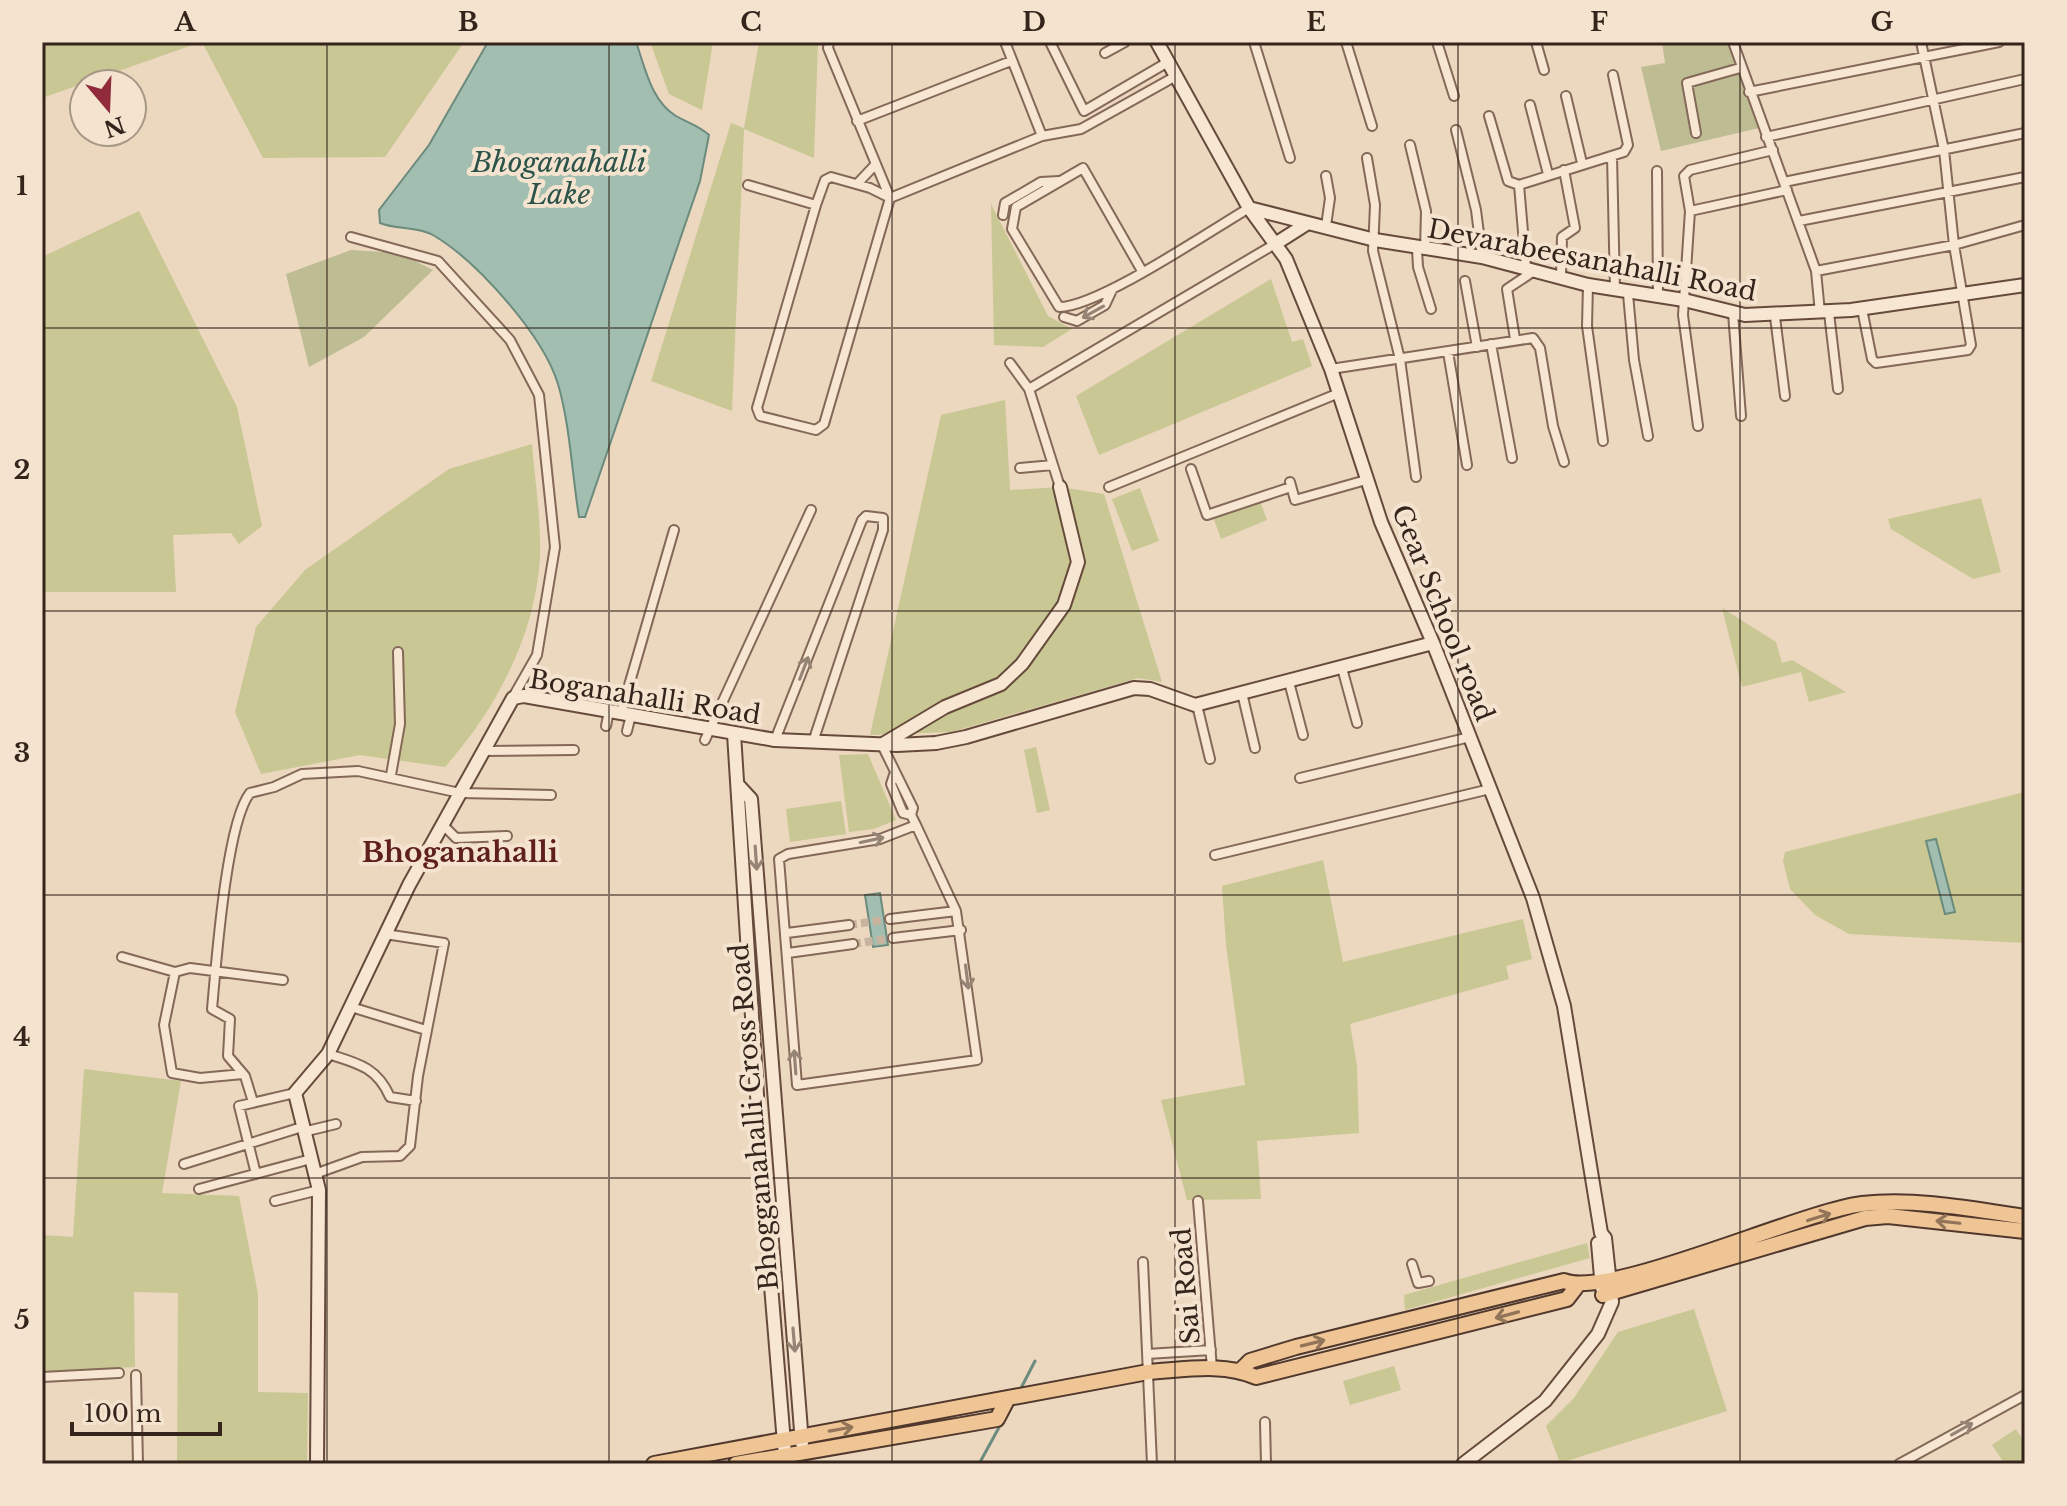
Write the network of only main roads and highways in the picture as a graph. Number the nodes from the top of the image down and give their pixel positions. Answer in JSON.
{"nodes":[{"id":1,"x":2025,"y":1217,"type":"edge"},
{"id":2,"x":2025,"y":1231,"type":"edge"},
{"id":3,"x":1577,"y":1286,"type":"junction"},
{"id":4,"x":1606,"y":1292,"type":"junction"},
{"id":5,"x":1382,"y":1326,"type":"junction"},
{"id":6,"x":1388,"y":1346,"type":"junction"},
{"id":7,"x":1241,"y":1370,"type":"junction"},
{"id":8,"x":1008,"y":1398,"type":"junction"},
{"id":9,"x":654,"y":1464,"type":"edge"},
{"id":10,"x":736,"y":1464,"type":"edge"}],
"edges":[{"from":4,"to":1,"type":"main road","one_way":true},
{"from":2,"to":4,"type":"main road","one_way":true},
{"from":3,"to":4,"type":"main road"},
{"from":3,"to":5,"type":"main road"},
{"from":3,"to":6,"type":"main road","one_way":true},
{"from":5,"to":6,"type":"main road"},
{"from":7,"to":5,"type":"main road","one_way":true},
{"from":6,"to":7,"type":"main road"},
{"from":7,"to":8,"type":"main road"},
{"from":9,"to":8,"type":"main road","one_way":true},
{"from":8,"to":10,"type":"main road"}]}
